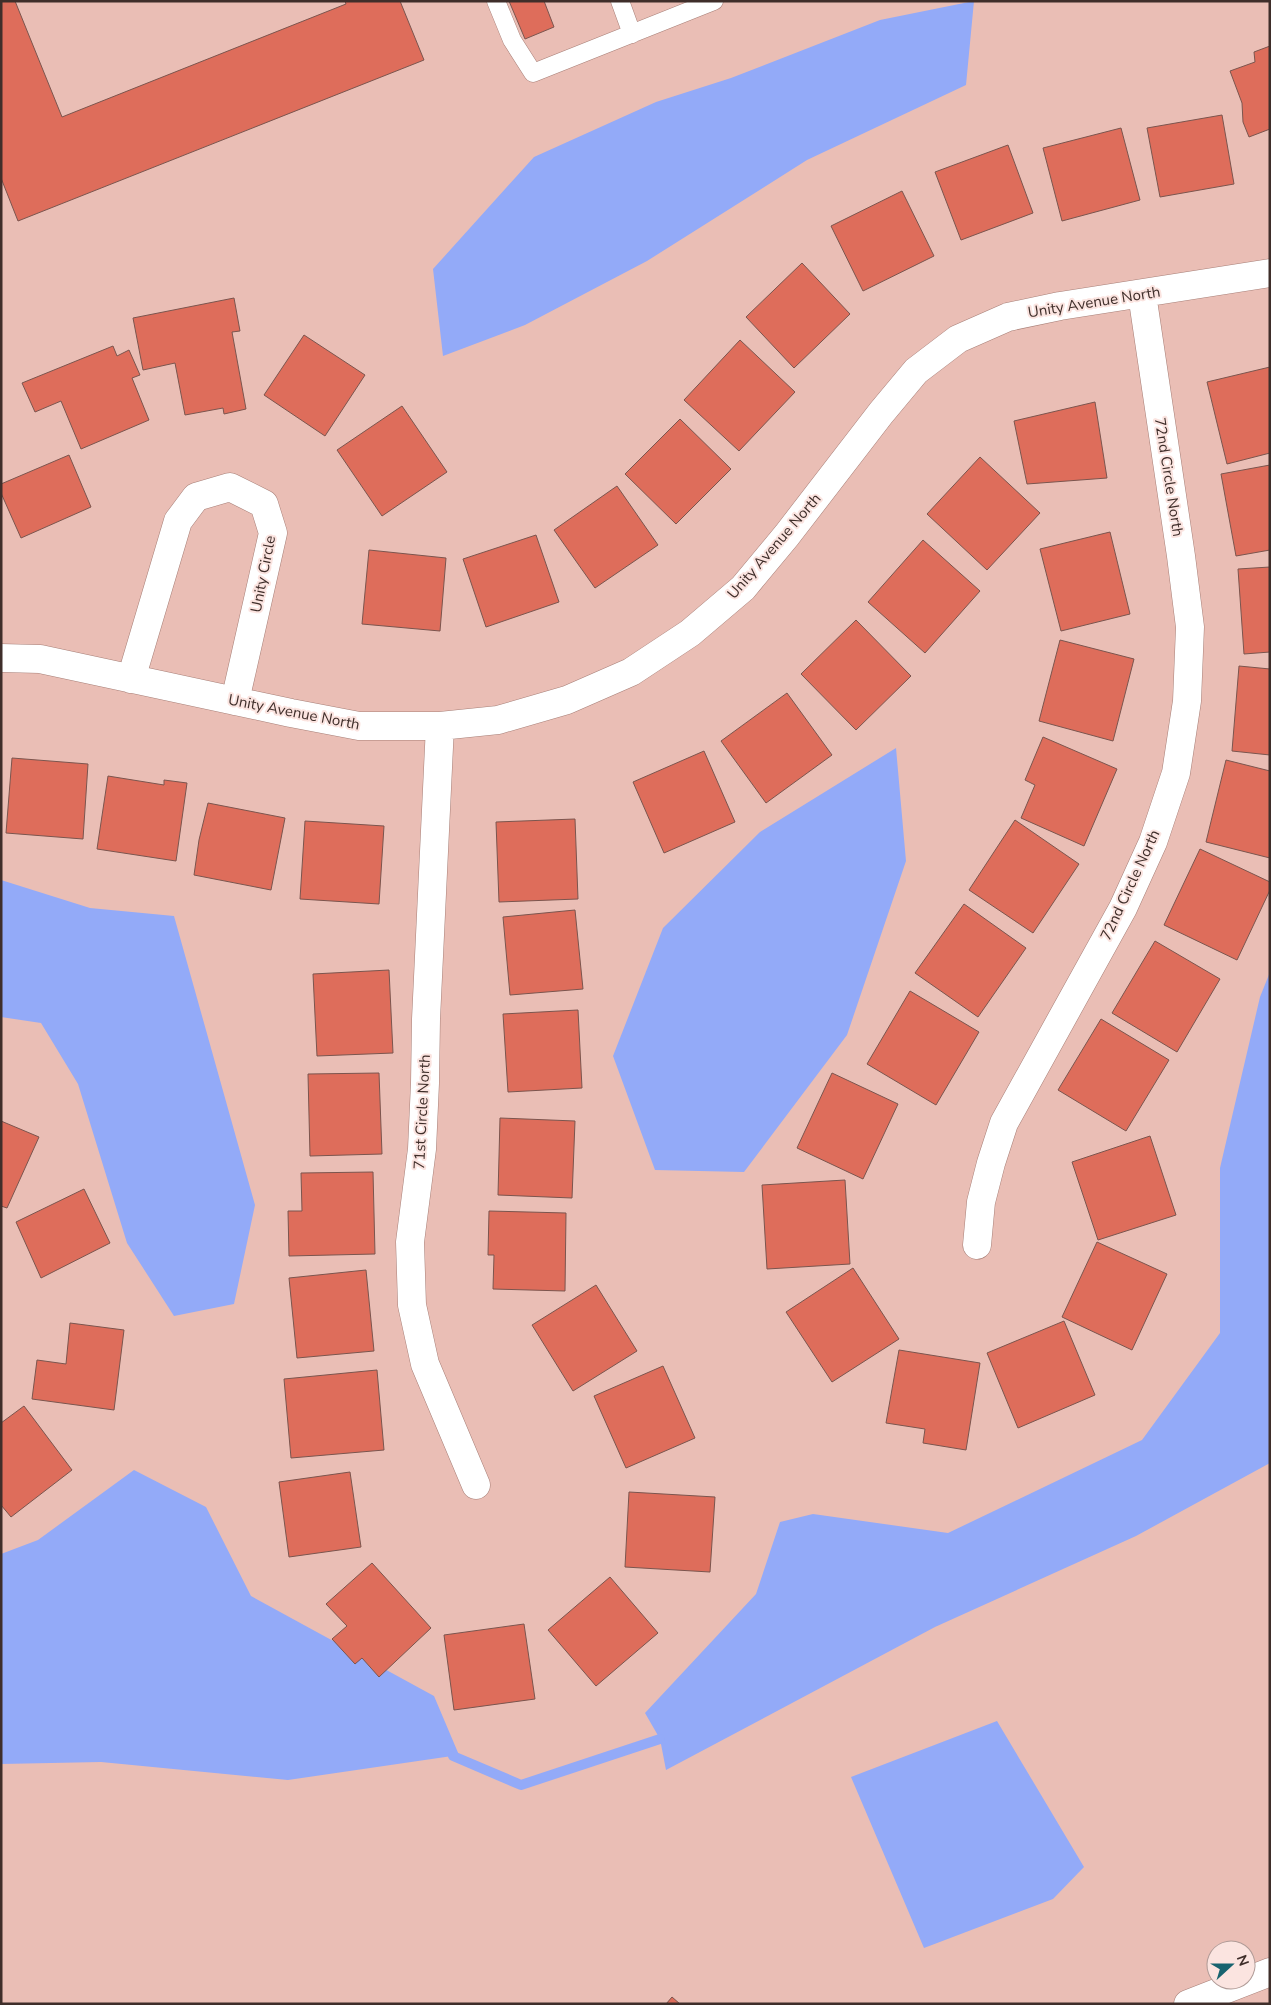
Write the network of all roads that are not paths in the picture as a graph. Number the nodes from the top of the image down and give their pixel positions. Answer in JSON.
{"nodes":[{"id":1,"x":496,"y":1,"type":"edge"},
{"id":2,"x":620,"y":1,"type":"edge"},
{"id":3,"x":714,"y":1,"type":"edge"},
{"id":4,"x":632,"y":34,"type":"junction"},
{"id":5,"x":1270,"y":274,"type":"edge"},
{"id":6,"x":1142,"y":294,"type":"junction"},
{"id":7,"x":1,"y":658,"type":"edge"},
{"id":8,"x":131,"y":679,"type":"junction"},
{"id":9,"x":235,"y":701,"type":"junction"},
{"id":10,"x":440,"y":726,"type":"junction"},
{"id":11,"x":977,"y":1245,"type":"dead end"},
{"id":12,"x":476,"y":1485,"type":"dead end"},
{"id":13,"x":1270,"y":1972,"type":"edge"},
{"id":14,"x":1188,"y":2004,"type":"edge"}],
"edges":[{"from":1,"to":4,"type":"lane"},
{"from":2,"to":4,"type":"lane"},
{"from":3,"to":4,"type":"lane"},
{"from":5,"to":6,"type":"street","name":"Unity Avenue North"},
{"from":6,"to":10,"type":"street","name":"Unity Avenue North"},
{"from":6,"to":11,"type":"street","name":"72nd Circle North"},
{"from":7,"to":8,"type":"street","name":"Unity Avenue North"},
{"from":8,"to":9,"type":"street","name":"Unity Avenue North"},
{"from":8,"to":9,"type":"street","name":"Unity Circle"},
{"from":9,"to":10,"type":"street","name":"Unity Avenue North"},
{"from":10,"to":12,"type":"street","name":"71st Circle North"},
{"from":13,"to":14,"type":"street"}]}
